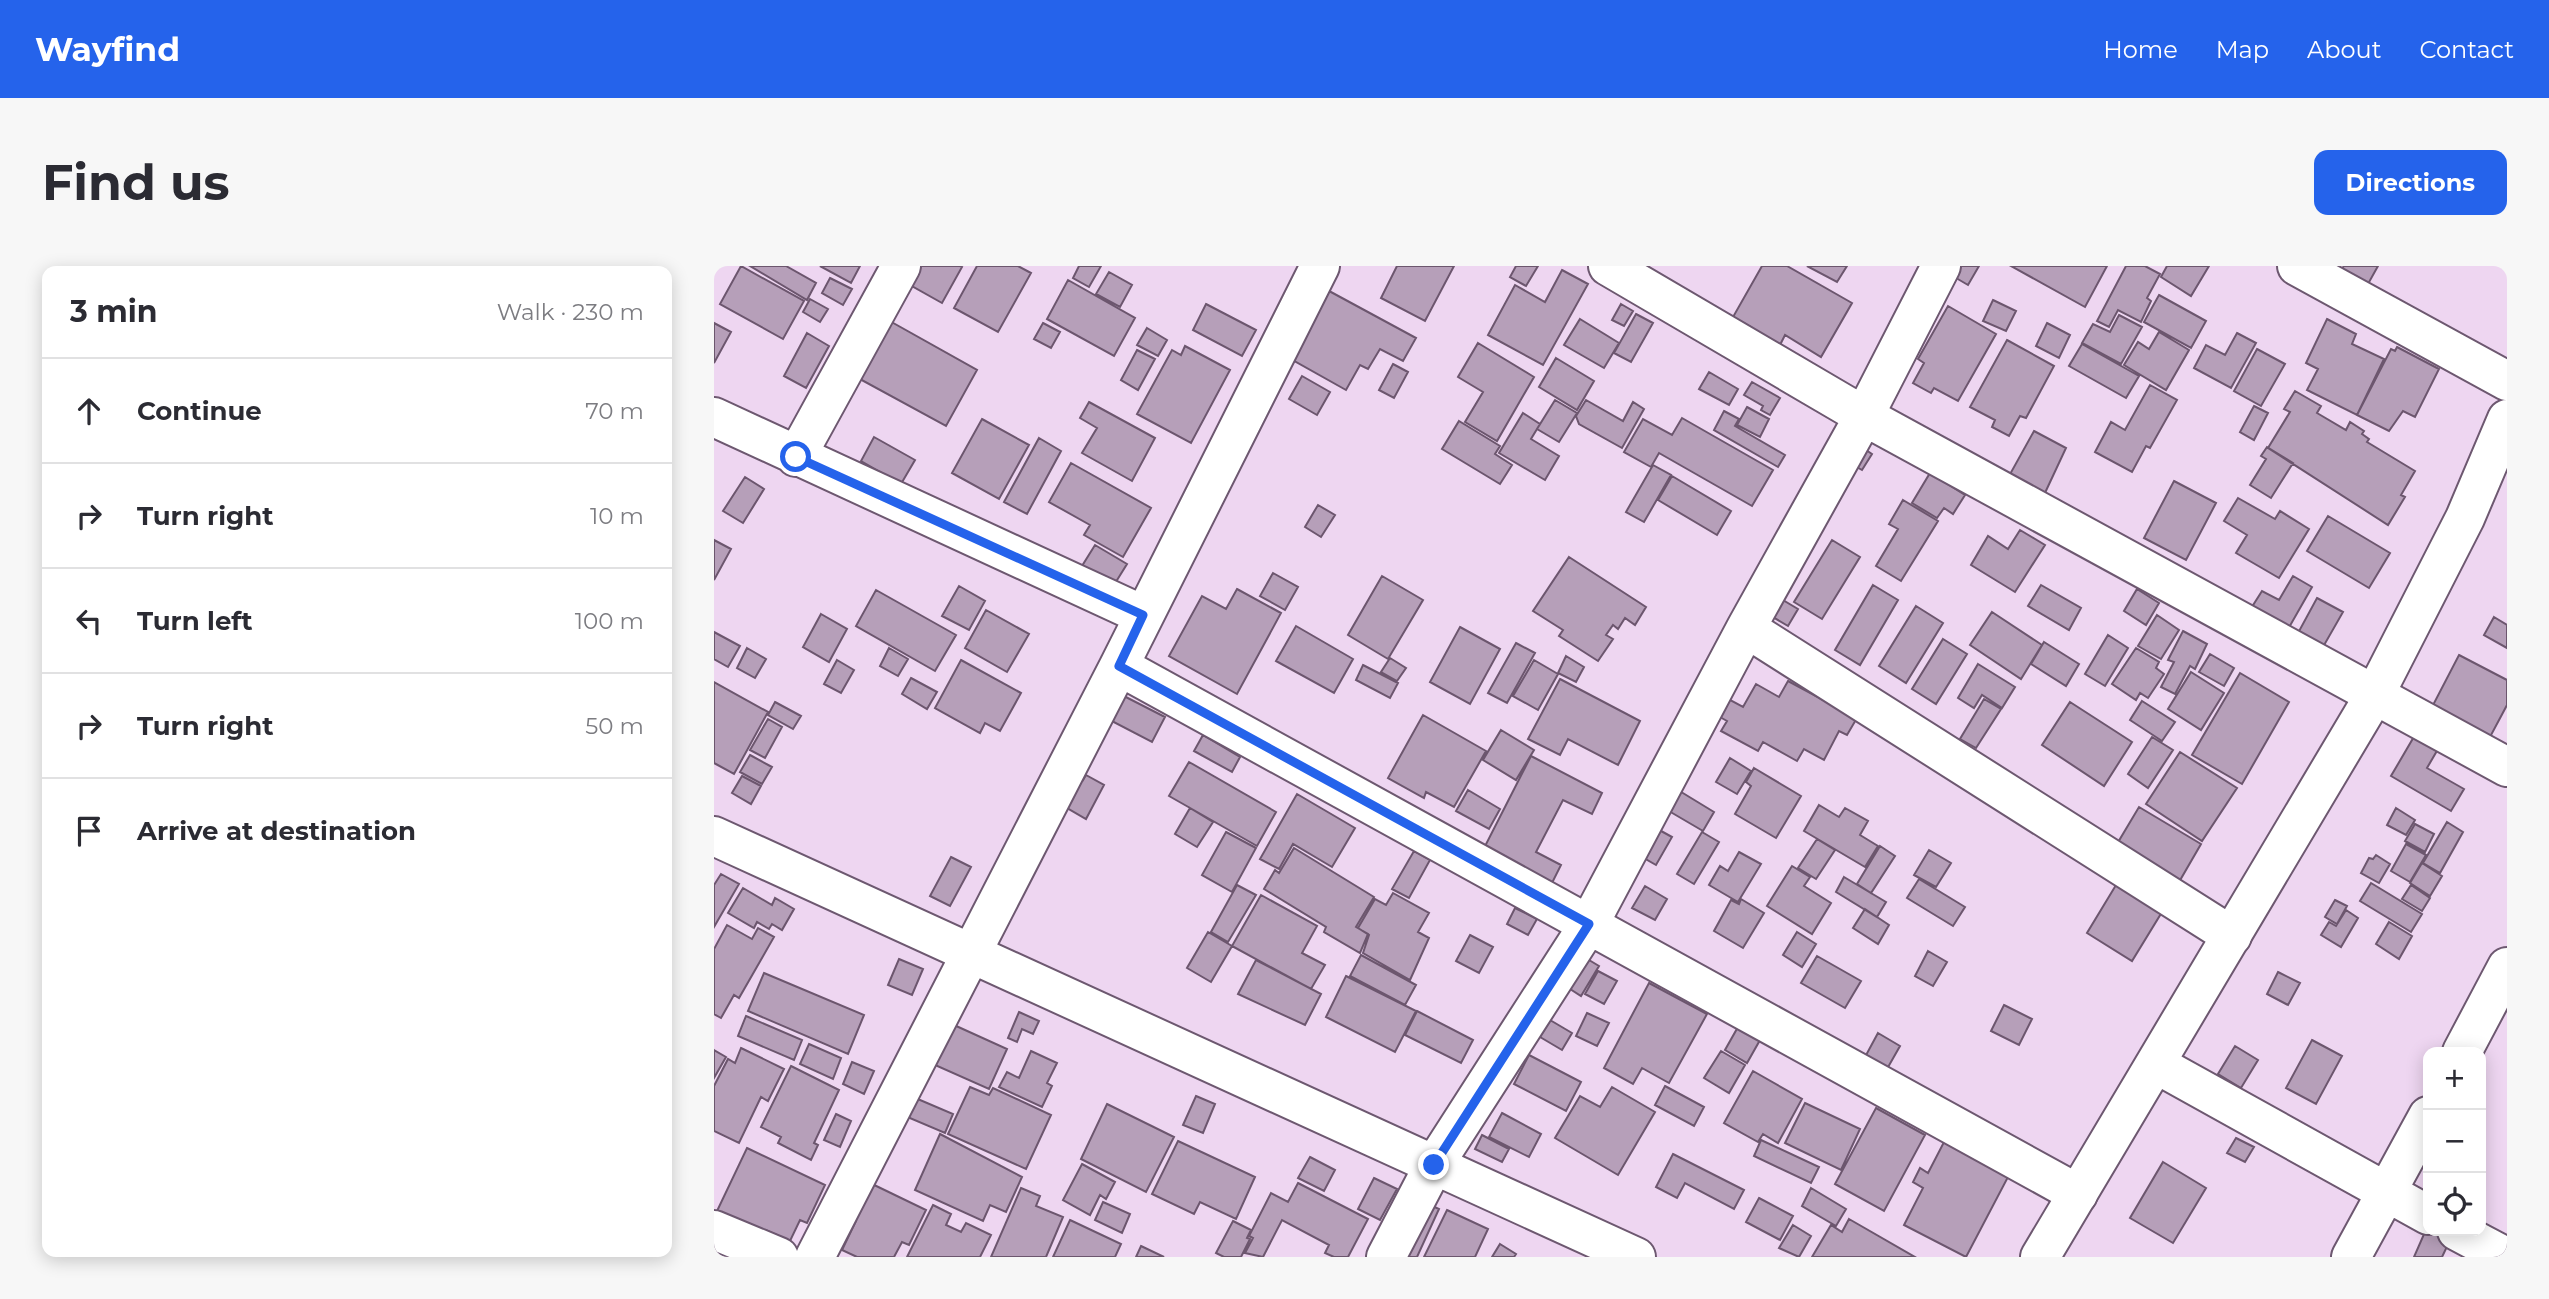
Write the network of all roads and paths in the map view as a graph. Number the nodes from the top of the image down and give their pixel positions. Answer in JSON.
{"nodes":[{"id":1,"x":901,"y":266,"type":"edge"},
{"id":2,"x":1320,"y":266,"type":"edge"},
{"id":3,"x":1608,"y":266,"type":"edge"},
{"id":4,"x":1941,"y":266,"type":"edge"},
{"id":5,"x":2297,"y":266,"type":"edge"},
{"id":6,"x":2507,"y":381,"type":"edge"},
{"id":7,"x":1864,"y":416,"type":"junction"},
{"id":8,"x":714,"y":418,"type":"edge"},
{"id":9,"x":2507,"y":419,"type":"edge"},
{"id":10,"x":796,"y":457,"type":"junction"},
{"id":11,"x":1143,"y":615,"type":"junction"},
{"id":12,"x":1746,"y":628,"type":"junction"},
{"id":13,"x":1119,"y":666,"type":"junction"},
{"id":14,"x":2374,"y":696,"type":"junction"},
{"id":15,"x":2507,"y":767,"type":"edge"},
{"id":16,"x":714,"y":836,"type":"edge"},
{"id":17,"x":1589,"y":924,"type":"junction"},
{"id":18,"x":2232,"y":936,"type":"junction"},
{"id":19,"x":971,"y":954,"type":"junction"},
{"id":20,"x":2507,"y":967,"type":"edge"},
{"id":21,"x":2465,"y":1047,"type":"edge"},
{"id":22,"x":2156,"y":1064,"type":"junction"},
{"id":23,"x":2423,"y":1126,"type":"edge"},
{"id":24,"x":1434,"y":1165,"type":"junction"},
{"id":25,"x":2388,"y":1193,"type":"junction"},
{"id":26,"x":2078,"y":1194,"type":"junction"},
{"id":27,"x":2423,"y":1212,"type":"edge"},
{"id":28,"x":714,"y":1230,"type":"edge"},
{"id":29,"x":2466,"y":1236,"type":"edge"},
{"id":30,"x":779,"y":1257,"type":"edge"},
{"id":31,"x":816,"y":1257,"type":"edge"},
{"id":32,"x":1385,"y":1257,"type":"edge"},
{"id":33,"x":1636,"y":1257,"type":"edge"},
{"id":34,"x":2040,"y":1257,"type":"edge"},
{"id":35,"x":2351,"y":1257,"type":"edge"},
{"id":36,"x":2506,"y":1257,"type":"edge"}],
"edges":[{"from":1,"to":10,"type":"street"},
{"from":2,"to":11,"type":"street"},
{"from":3,"to":7,"type":"street"},
{"from":4,"to":7,"type":"street"},
{"from":5,"to":6,"type":"street"},
{"from":7,"to":12,"type":"street"},
{"from":7,"to":14,"type":"street"},
{"from":8,"to":10,"type":"street"},
{"from":9,"to":14,"type":"street"},
{"from":10,"to":11,"type":"street"},
{"from":11,"to":13,"type":"street"},
{"from":12,"to":17,"type":"street"},
{"from":12,"to":18,"type":"street"},
{"from":13,"to":17,"type":"street"},
{"from":13,"to":19,"type":"street"},
{"from":14,"to":15,"type":"street"},
{"from":14,"to":18,"type":"street"},
{"from":16,"to":19,"type":"street"},
{"from":17,"to":24,"type":"street"},
{"from":17,"to":26,"type":"street"},
{"from":18,"to":22,"type":"street"},
{"from":19,"to":24,"type":"street"},
{"from":19,"to":31,"type":"street"},
{"from":20,"to":21,"type":"street"},
{"from":22,"to":25,"type":"street"},
{"from":22,"to":26,"type":"street"},
{"from":23,"to":25,"type":"street"},
{"from":24,"to":32,"type":"street"},
{"from":24,"to":33,"type":"street"},
{"from":25,"to":27,"type":"street"},
{"from":25,"to":35,"type":"street"},
{"from":26,"to":34,"type":"street"},
{"from":28,"to":30,"type":"street"},
{"from":29,"to":36,"type":"street"}]}
